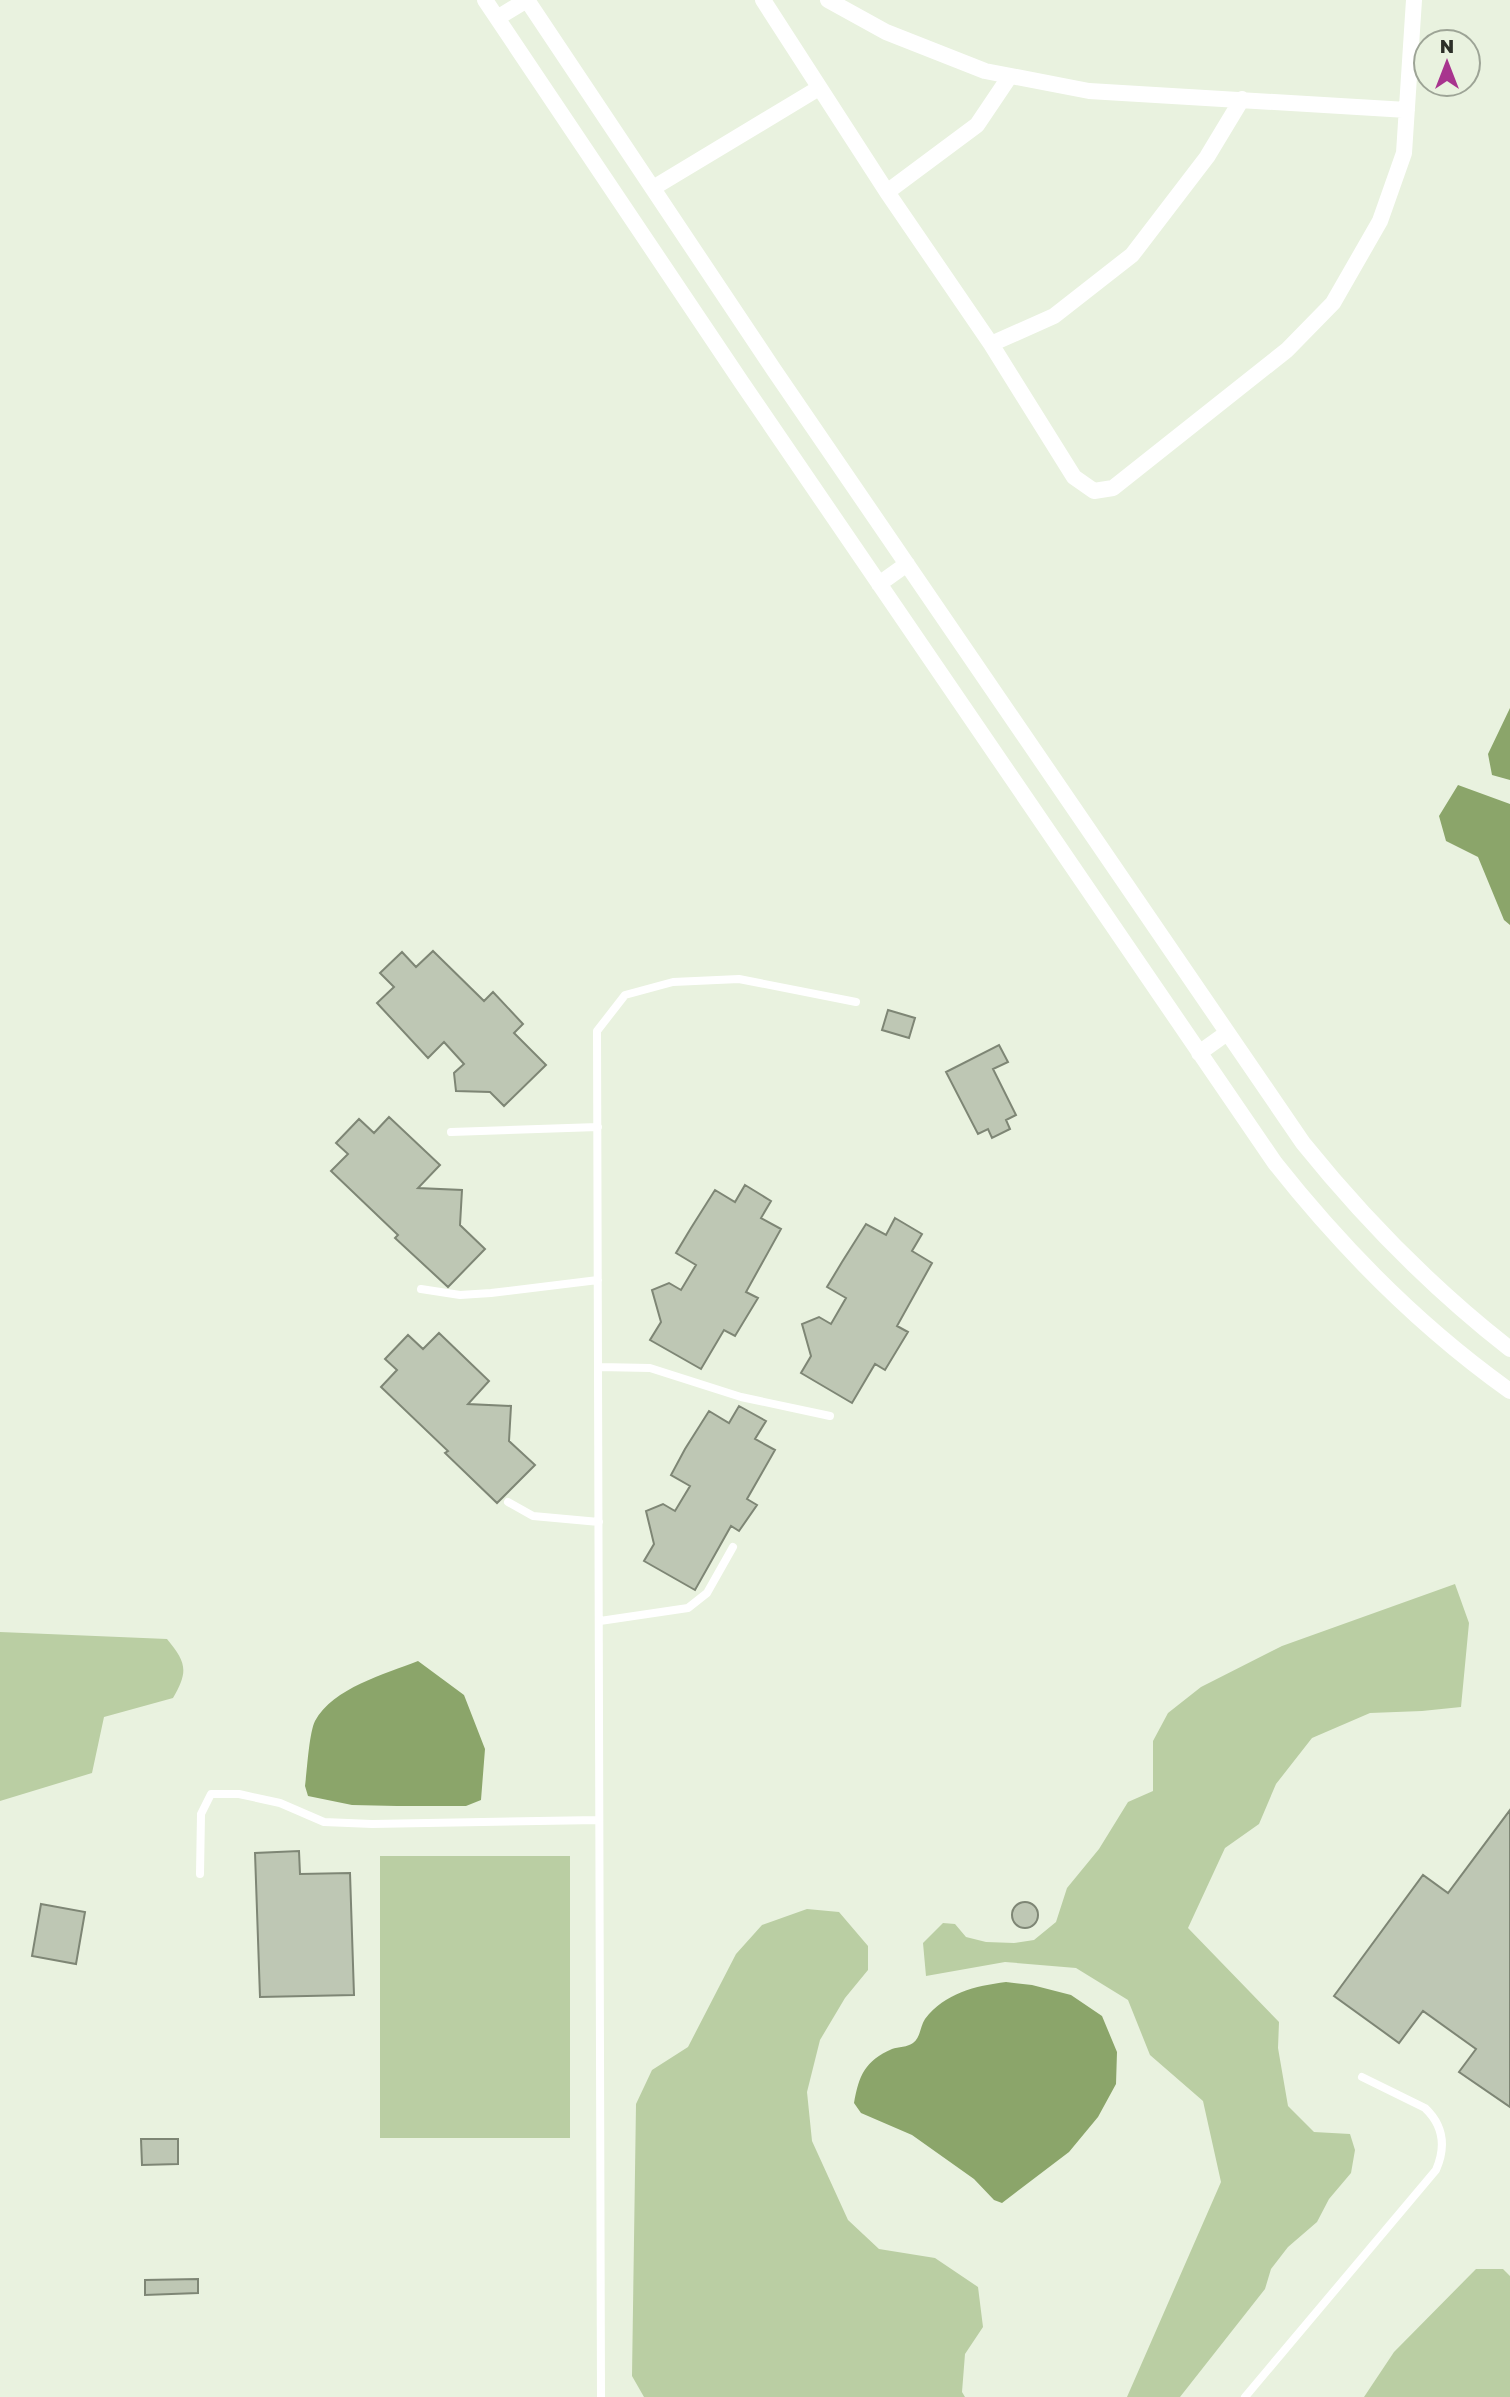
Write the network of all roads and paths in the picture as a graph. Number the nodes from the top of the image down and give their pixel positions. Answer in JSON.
{"nodes":[{"id":1,"x":485,"y":0,"type":"edge"},
{"id":2,"x":527,"y":0,"type":"edge"},
{"id":3,"x":763,"y":0,"type":"edge"},
{"id":4,"x":828,"y":0,"type":"edge"},
{"id":5,"x":1414,"y":0,"type":"edge"},
{"id":6,"x":498,"y":18,"type":"junction"},
{"id":7,"x":1010,"y":76,"type":"junction"},
{"id":8,"x":819,"y":88,"type":"junction"},
{"id":9,"x":1242,"y":99,"type":"junction"},
{"id":10,"x":1407,"y":110,"type":"junction"},
{"id":11,"x":653,"y":188,"type":"junction"},
{"id":12,"x":887,"y":192,"type":"junction"},
{"id":13,"x":990,"y":344,"type":"junction"},
{"id":14,"x":907,"y":564,"type":"junction"},
{"id":15,"x":879,"y":584,"type":"junction"},
{"id":16,"x":856,"y":1002,"type":"dead end"},
{"id":17,"x":1227,"y":1033,"type":"junction"},
{"id":18,"x":1199,"y":1054,"type":"junction"},
{"id":19,"x":598,"y":1127,"type":"junction"},
{"id":20,"x":451,"y":1132,"type":"dead end"},
{"id":21,"x":598,"y":1280,"type":"junction"},
{"id":22,"x":421,"y":1289,"type":"dead end"},
{"id":23,"x":1510,"y":1349,"type":"edge"},
{"id":24,"x":599,"y":1367,"type":"junction"},
{"id":25,"x":1510,"y":1391,"type":"edge"},
{"id":26,"x":830,"y":1416,"type":"dead end"},
{"id":27,"x":508,"y":1502,"type":"dead end"},
{"id":28,"x":599,"y":1522,"type":"junction"},
{"id":29,"x":733,"y":1547,"type":"dead end"},
{"id":30,"x":600,"y":1621,"type":"junction"},
{"id":31,"x":598,"y":1820,"type":"junction"},
{"id":32,"x":200,"y":1874,"type":"dead end"},
{"id":33,"x":1362,"y":2077,"type":"dead end"},
{"id":34,"x":601,"y":2397,"type":"edge"},
{"id":35,"x":1245,"y":2397,"type":"edge"}],
"edges":[{"from":1,"to":6,"type":"street"},
{"from":2,"to":6,"type":"street"},
{"from":2,"to":11,"type":"street"},
{"from":3,"to":8,"type":"street"},
{"from":4,"to":7,"type":"street"},
{"from":5,"to":10,"type":"street"},
{"from":6,"to":15,"type":"street"},
{"from":7,"to":9,"type":"street"},
{"from":7,"to":12,"type":"street"},
{"from":8,"to":11,"type":"street"},
{"from":8,"to":12,"type":"street"},
{"from":9,"to":10,"type":"street"},
{"from":9,"to":13,"type":"street"},
{"from":10,"to":13,"type":"street"},
{"from":11,"to":14,"type":"street"},
{"from":12,"to":13,"type":"street"},
{"from":14,"to":15,"type":"street"},
{"from":14,"to":17,"type":"street"},
{"from":15,"to":18,"type":"street"},
{"from":16,"to":19,"type":"lane"},
{"from":17,"to":18,"type":"street"},
{"from":17,"to":23,"type":"street"},
{"from":18,"to":25,"type":"street"},
{"from":19,"to":20,"type":"lane"},
{"from":19,"to":21,"type":"lane"},
{"from":21,"to":22,"type":"lane"},
{"from":21,"to":24,"type":"lane"},
{"from":24,"to":26,"type":"lane"},
{"from":24,"to":28,"type":"lane"},
{"from":27,"to":28,"type":"lane"},
{"from":28,"to":30,"type":"lane"},
{"from":29,"to":30,"type":"lane"},
{"from":30,"to":31,"type":"lane"},
{"from":31,"to":32,"type":"lane"},
{"from":31,"to":34,"type":"lane"},
{"from":33,"to":35,"type":"lane"}]}
